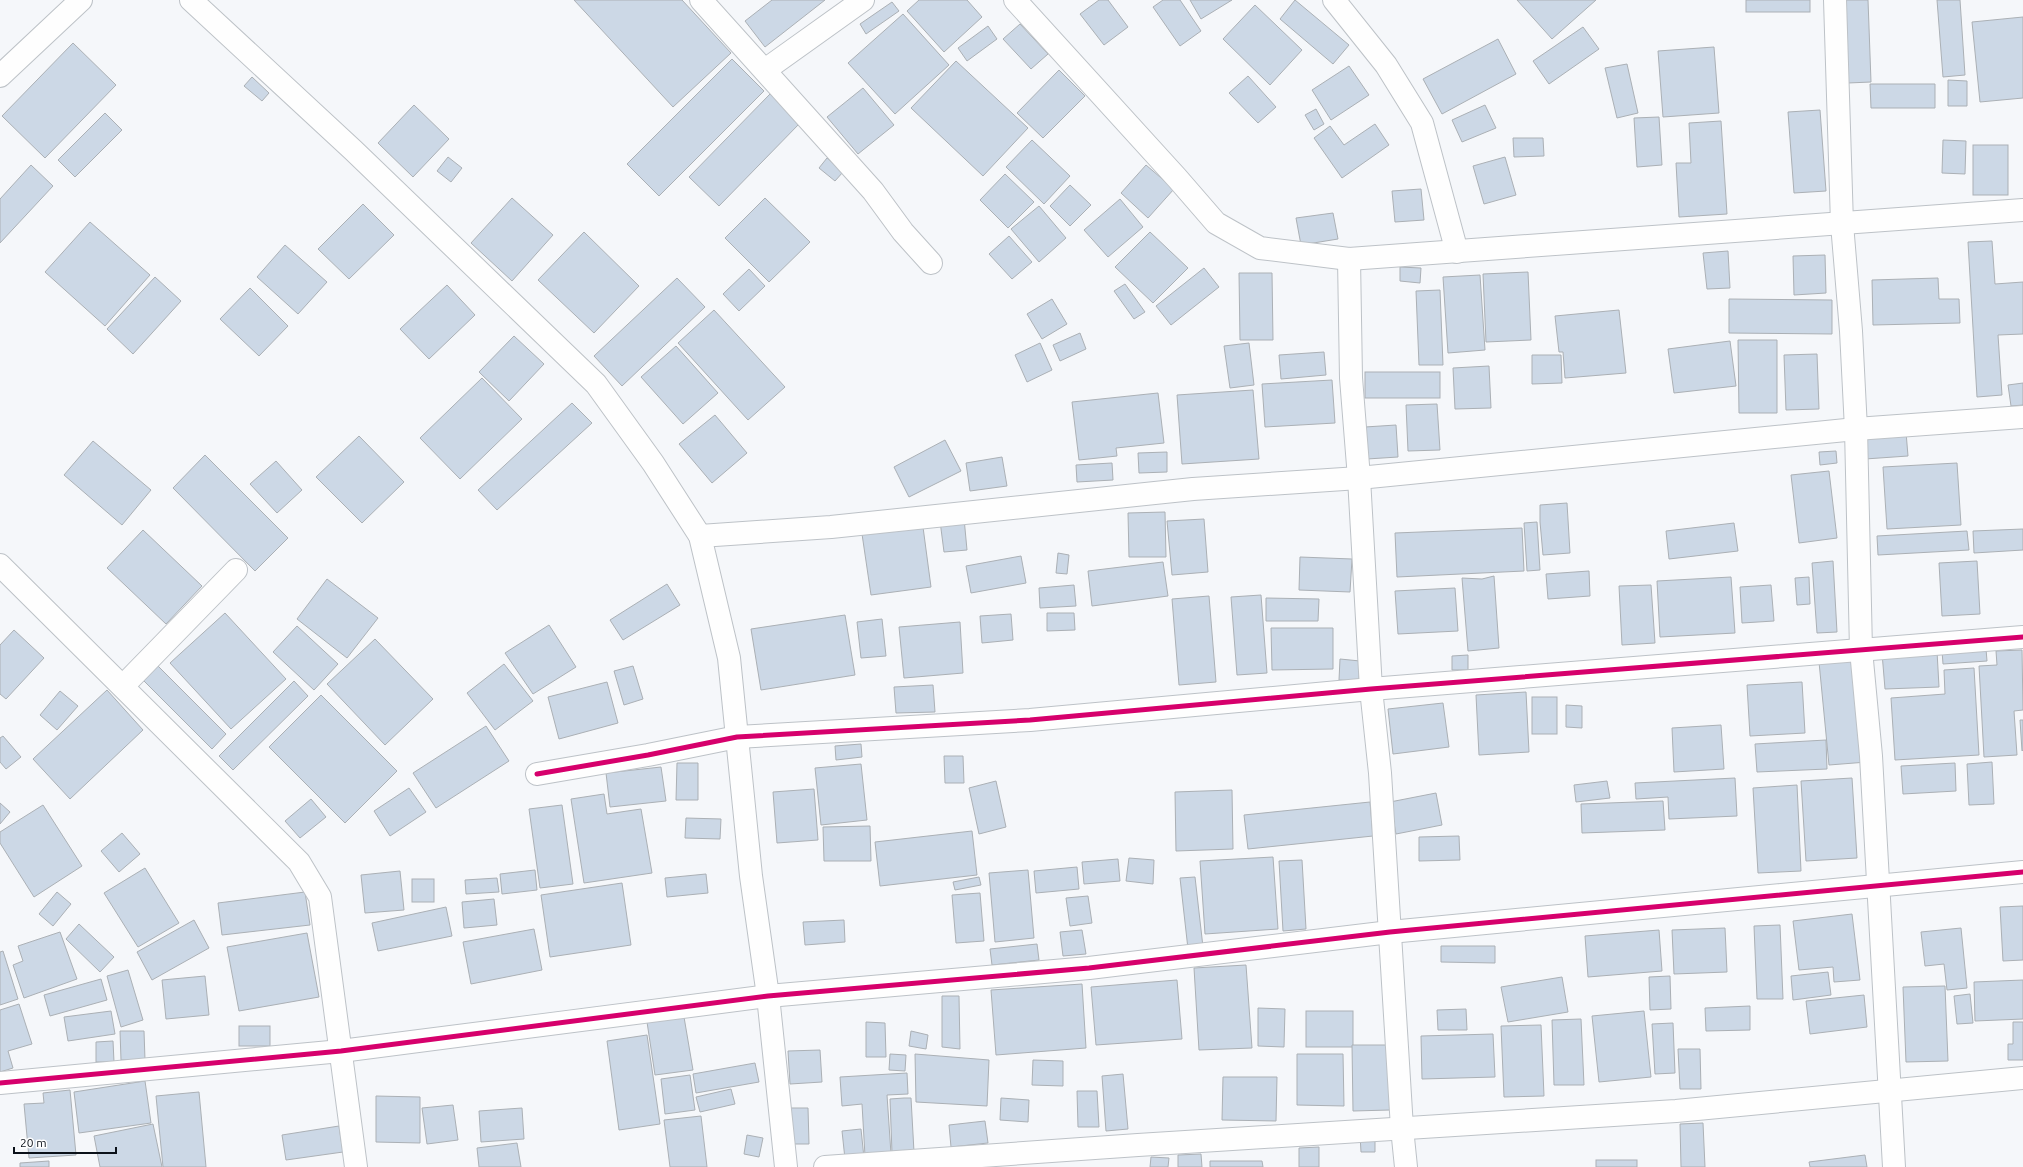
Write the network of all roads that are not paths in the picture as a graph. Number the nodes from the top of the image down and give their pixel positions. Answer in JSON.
{"nodes":[{"id":1,"x":81,"y":0,"type":"edge"},
{"id":2,"x":191,"y":0,"type":"edge"},
{"id":3,"x":701,"y":0,"type":"edge"},
{"id":4,"x":863,"y":0,"type":"edge"},
{"id":5,"x":1015,"y":0,"type":"edge"},
{"id":6,"x":1334,"y":0,"type":"edge"},
{"id":7,"x":1835,"y":0,"type":"edge"},
{"id":8,"x":766,"y":70,"type":"junction"},
{"id":9,"x":0,"y":76,"type":"edge"},
{"id":10,"x":2023,"y":210,"type":"edge"},
{"id":11,"x":1842,"y":224,"type":"junction"},
{"id":12,"x":1457,"y":252,"type":"junction"},
{"id":13,"x":1349,"y":259,"type":"junction"},
{"id":14,"x":931,"y":263,"type":"dead end"},
{"id":15,"x":2023,"y":417,"type":"edge"},
{"id":16,"x":1856,"y":429,"type":"junction"},
{"id":17,"x":1359,"y":478,"type":"junction"},
{"id":18,"x":700,"y":536,"type":"junction"},
{"id":19,"x":0,"y":565,"type":"edge"},
{"id":20,"x":236,"y":570,"type":"dead end"},
{"id":21,"x":2023,"y":637,"type":"edge"},
{"id":22,"x":1861,"y":650,"type":"junction"},
{"id":23,"x":123,"y":686,"type":"junction"},
{"id":24,"x":1371,"y":689,"type":"junction"},
{"id":25,"x":737,"y":737,"type":"junction"},
{"id":26,"x":536,"y":774,"type":"dead end"},
{"id":27,"x":2023,"y":872,"type":"edge"},
{"id":28,"x":1877,"y":885,"type":"junction"},
{"id":29,"x":1390,"y":932,"type":"junction"},
{"id":30,"x":768,"y":996,"type":"junction"},
{"id":31,"x":340,"y":1051,"type":"junction"},
{"id":32,"x":2023,"y":1078,"type":"edge"},
{"id":33,"x":0,"y":1082,"type":"edge"},
{"id":34,"x":1889,"y":1092,"type":"junction"},
{"id":35,"x":1402,"y":1128,"type":"junction"},
{"id":36,"x":356,"y":1167,"type":"edge"},
{"id":37,"x":786,"y":1167,"type":"edge"},
{"id":38,"x":825,"y":1167,"type":"edge"},
{"id":39,"x":1406,"y":1167,"type":"edge"},
{"id":40,"x":1894,"y":1167,"type":"edge"}],
"edges":[{"from":1,"to":9,"type":"street"},
{"from":2,"to":18,"type":"street"},
{"from":3,"to":8,"type":"street"},
{"from":4,"to":8,"type":"street"},
{"from":5,"to":13,"type":"street"},
{"from":6,"to":12,"type":"street"},
{"from":7,"to":11,"type":"street"},
{"from":8,"to":14,"type":"street"},
{"from":10,"to":11,"type":"street"},
{"from":11,"to":12,"type":"street"},
{"from":11,"to":16,"type":"street"},
{"from":12,"to":13,"type":"street"},
{"from":13,"to":17,"type":"street"},
{"from":15,"to":16,"type":"street"},
{"from":16,"to":17,"type":"street"},
{"from":16,"to":22,"type":"street"},
{"from":17,"to":18,"type":"street"},
{"from":17,"to":24,"type":"street"},
{"from":18,"to":25,"type":"street"},
{"from":19,"to":23,"type":"street"},
{"from":20,"to":23,"type":"street"},
{"from":21,"to":22,"type":"street"},
{"from":22,"to":24,"type":"street"},
{"from":22,"to":28,"type":"street"},
{"from":23,"to":31,"type":"street"},
{"from":24,"to":25,"type":"street"},
{"from":24,"to":29,"type":"street"},
{"from":25,"to":26,"type":"street"},
{"from":25,"to":30,"type":"street"},
{"from":27,"to":28,"type":"street"},
{"from":28,"to":29,"type":"street"},
{"from":28,"to":34,"type":"street"},
{"from":29,"to":30,"type":"street"},
{"from":29,"to":35,"type":"street"},
{"from":30,"to":31,"type":"street"},
{"from":30,"to":37,"type":"street"},
{"from":31,"to":33,"type":"street"},
{"from":31,"to":36,"type":"street"},
{"from":32,"to":34,"type":"street"},
{"from":34,"to":35,"type":"street"},
{"from":34,"to":40,"type":"street"},
{"from":35,"to":38,"type":"street"},
{"from":35,"to":39,"type":"street"}]}
